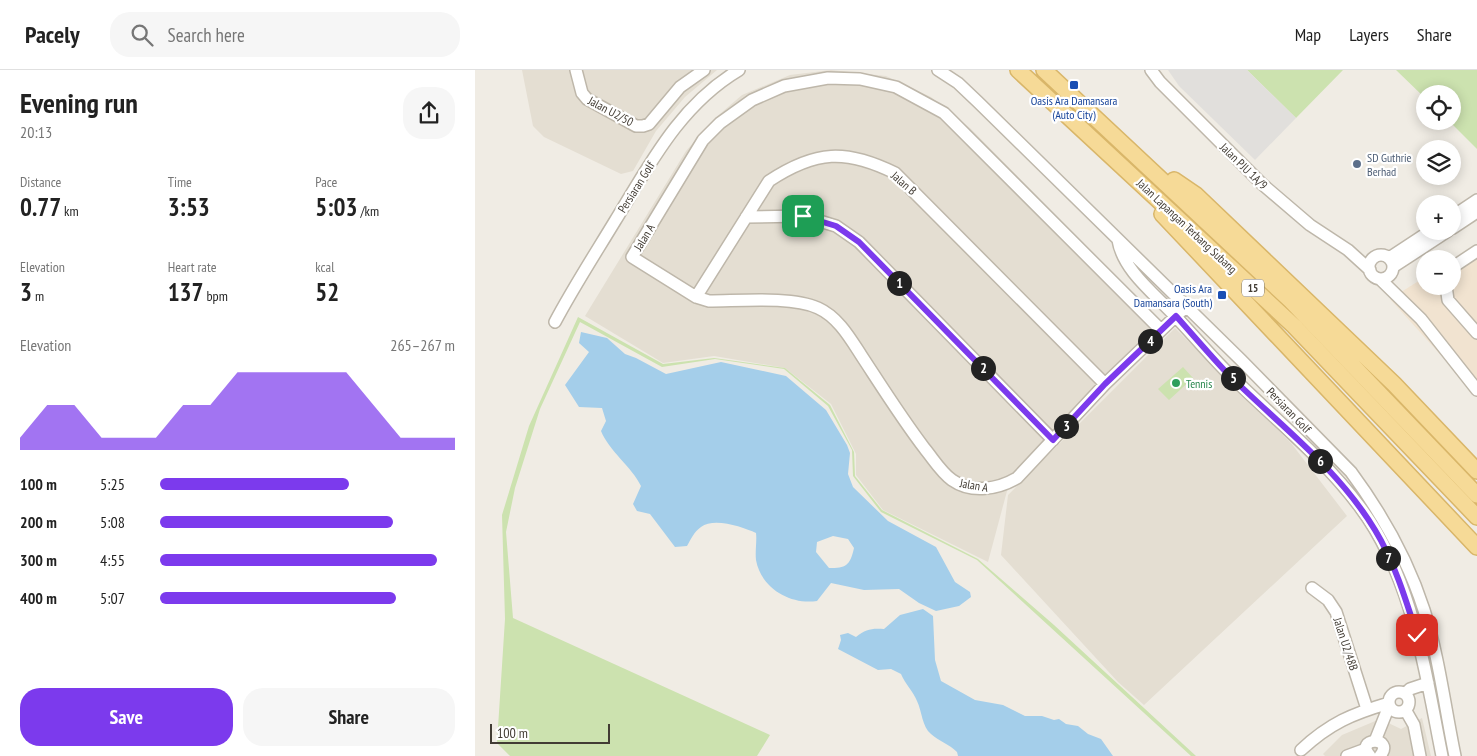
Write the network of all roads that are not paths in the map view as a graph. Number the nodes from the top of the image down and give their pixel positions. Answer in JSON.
{"nodes":[{"id":1,"x":576,"y":70,"type":"edge"},
{"id":2,"x":704,"y":70,"type":"edge"},
{"id":3,"x":739,"y":70,"type":"edge"},
{"id":4,"x":938,"y":70,"type":"edge"},
{"id":5,"x":1018,"y":70,"type":"edge"},
{"id":6,"x":1044,"y":70,"type":"edge"},
{"id":7,"x":1151,"y":70,"type":"edge"},
{"id":8,"x":1136,"y":154,"type":"junction"},
{"id":9,"x":1125,"y":168,"type":"junction"},
{"id":10,"x":1477,"y":200,"type":"edge"},
{"id":11,"x":1461,"y":211,"type":"edge"},
{"id":12,"x":1477,"y":212,"type":"edge"},
{"id":13,"x":746,"y":217,"type":"junction"},
{"id":14,"x":1461,"y":223,"type":"edge"},
{"id":15,"x":1118,"y":238,"type":"junction"},
{"id":16,"x":1419,"y":240,"type":"edge"},
{"id":17,"x":1431,"y":240,"type":"edge"},
{"id":18,"x":1348,"y":250,"type":"junction"},
{"id":19,"x":1477,"y":251,"type":"edge"},
{"id":20,"x":1375,"y":257,"type":"junction"},
{"id":21,"x":1391,"y":262,"type":"junction"},
{"id":22,"x":1461,"y":262,"type":"edge"},
{"id":23,"x":1369,"y":270,"type":"junction"},
{"id":24,"x":1380,"y":279,"type":"junction"},
{"id":25,"x":1446,"y":295,"type":"edge"},
{"id":26,"x":696,"y":297,"type":"junction"},
{"id":27,"x":1186,"y":307,"type":"junction"},
{"id":28,"x":1176,"y":316,"type":"junction"},
{"id":29,"x":555,"y":322,"type":"dead end"},
{"id":30,"x":1161,"y":330,"type":"junction"},
{"id":31,"x":1477,"y":333,"type":"edge"},
{"id":32,"x":1105,"y":384,"type":"junction"},
{"id":33,"x":1477,"y":390,"type":"edge"},
{"id":34,"x":1053,"y":440,"type":"junction"},
{"id":35,"x":1477,"y":471,"type":"edge"},
{"id":36,"x":1477,"y":495,"type":"edge"},
{"id":37,"x":1477,"y":517,"type":"edge"},
{"id":38,"x":1477,"y":547,"type":"edge"},
{"id":39,"x":1398,"y":548,"type":"junction"},
{"id":40,"x":1388,"y":557,"type":"junction"},
{"id":41,"x":1312,"y":588,"type":"dead end"},
{"id":42,"x":1428,"y":687,"type":"junction"},
{"id":43,"x":1407,"y":696,"type":"junction"},
{"id":44,"x":1394,"y":708,"type":"junction"},
{"id":45,"x":1367,"y":709,"type":"junction"},
{"id":46,"x":1373,"y":747,"type":"edge"},
{"id":47,"x":1301,"y":750,"type":"dead end"},
{"id":48,"x":1420,"y":752,"type":"edge"},
{"id":49,"x":1347,"y":756,"type":"edge"},
{"id":50,"x":1380,"y":756,"type":"edge"},
{"id":51,"x":1442,"y":756,"type":"edge"},
{"id":52,"x":1455,"y":756,"type":"edge"}],
"edges":[{"from":1,"to":2,"type":"street","name":"Jalan U2/50"},
{"from":3,"to":29,"type":"street","name":"Persiaran Golf"},
{"from":4,"to":15,"type":"street","name":"Persiaran Golf"},
{"from":5,"to":9,"type":"main road","name":"Jalan Lapangan Terbang Subang","number":"15"},
{"from":6,"to":8,"type":"main road","name":"Jalan Lapangan Terbang Subang","number":"15"},
{"from":7,"to":18,"type":"street","name":"Jalan PJU 1A/9"},
{"from":8,"to":35,"type":"main road"},
{"from":8,"to":36,"type":"main road","name":"Jalan Lapangan Terbang Subang","number":"15"},
{"from":9,"to":37,"type":"main road","name":"Jalan Lapangan Terbang Subang","number":"15"},
{"from":9,"to":38,"type":"main road"},
{"from":10,"to":11,"type":"street"},
{"from":12,"to":14,"type":"street"},
{"from":13,"to":26,"type":"street","name":"Jalan B"},
{"from":13,"to":32,"type":"street","name":"Jalan B"},
{"from":13,"to":34,"type":"street"},
{"from":15,"to":27,"type":"street","name":"Persiaran Golf"},
{"from":15,"to":28,"type":"street","name":"Persiaran Golf"},
{"from":16,"to":21,"type":"street"},
{"from":17,"to":21,"type":"street"},
{"from":18,"to":20,"type":"street","name":"Jalan PJU 1A/9"},
{"from":18,"to":23,"type":"street","name":"Jalan PJU 1A/9"},
{"from":19,"to":22,"type":"street"},
{"from":20,"to":21,"type":"street"},
{"from":20,"to":23,"type":"street"},
{"from":21,"to":24,"type":"street"},
{"from":23,"to":24,"type":"street"},
{"from":24,"to":33,"type":"street"},
{"from":25,"to":31,"type":"street"},
{"from":26,"to":30,"type":"street","name":"Jalan A"},
{"from":26,"to":34,"type":"street","name":"Jalan A"},
{"from":27,"to":28,"type":"street","name":"Jalan A"},
{"from":27,"to":39,"type":"street","name":"Persiaran Golf"},
{"from":28,"to":30,"type":"street","name":"Jalan A"},
{"from":28,"to":40,"type":"street","name":"Persiaran Golf"},
{"from":30,"to":32,"type":"street","name":"Jalan A"},
{"from":32,"to":34,"type":"street","name":"Jalan A"},
{"from":39,"to":40,"type":"street"},
{"from":39,"to":52,"type":"street","name":"Persiaran Golf"},
{"from":40,"to":42,"type":"street","name":"Persiaran Golf"},
{"from":41,"to":45,"type":"street","name":"Jalan U2/48B"},
{"from":42,"to":43,"type":"street"},
{"from":42,"to":51,"type":"street","name":"Persiaran Golf"},
{"from":43,"to":44,"type":"street"},
{"from":43,"to":44,"type":"street"},
{"from":44,"to":45,"type":"street"},
{"from":44,"to":46,"type":"street"},
{"from":44,"to":48,"type":"street"},
{"from":45,"to":47,"type":"street"},
{"from":46,"to":49,"type":"street"},
{"from":46,"to":50,"type":"street"}]}
